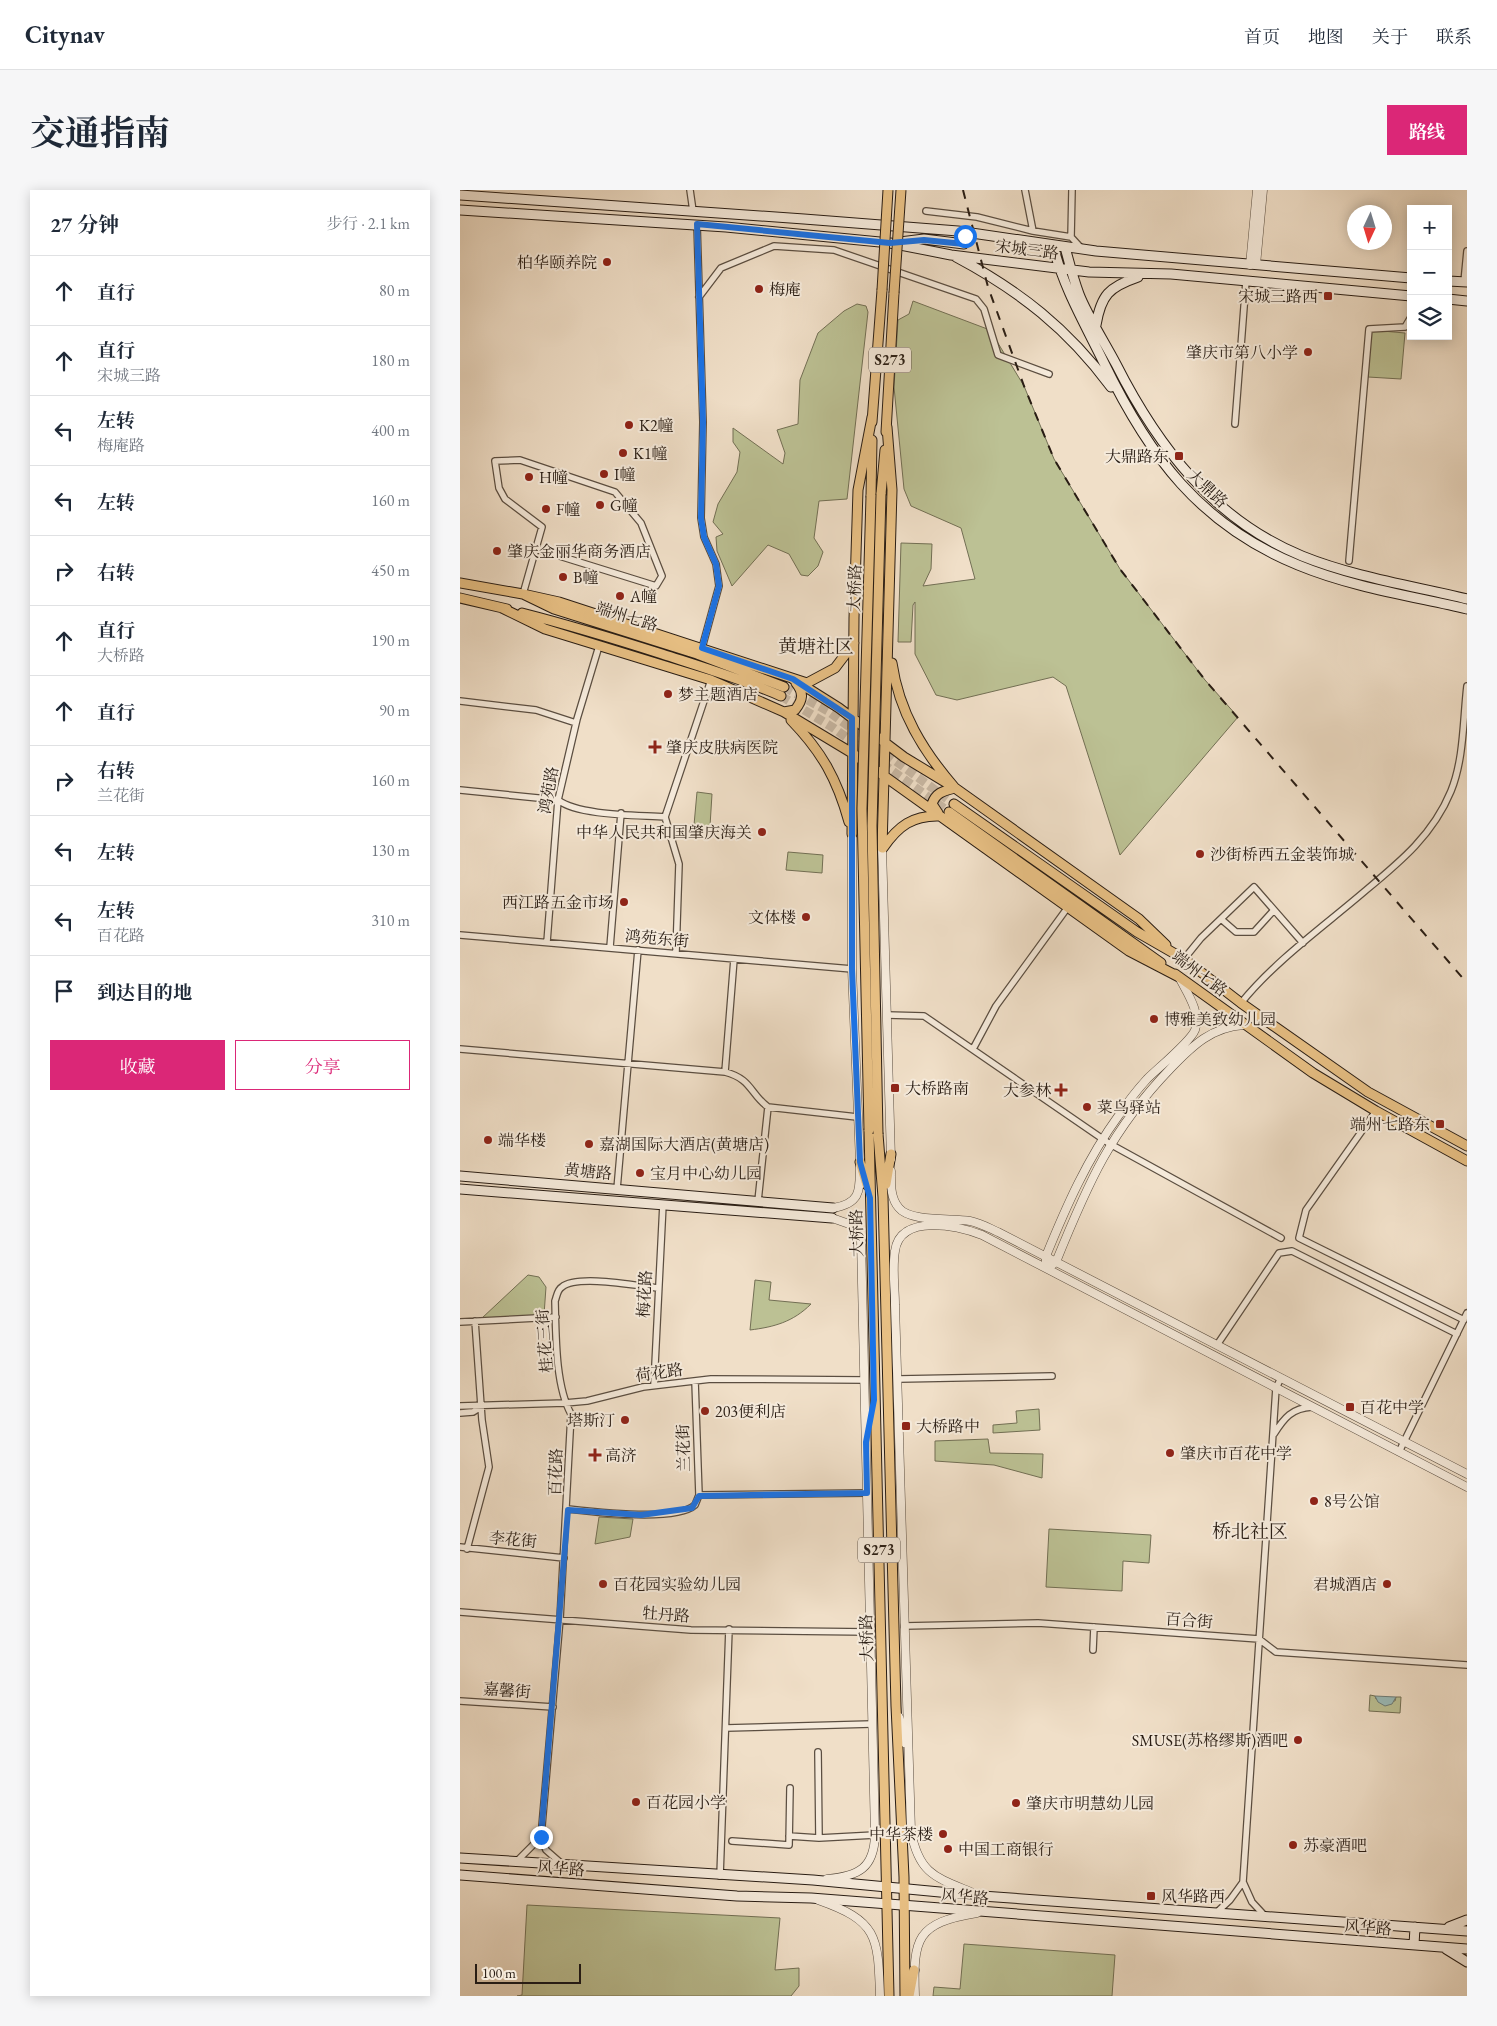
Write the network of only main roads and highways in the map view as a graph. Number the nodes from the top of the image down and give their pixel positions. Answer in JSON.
{"nodes":[{"id":1,"x":888,"y":190,"type":"edge"},
{"id":2,"x":901,"y":190,"type":"edge"},
{"id":3,"x":460,"y":196,"type":"edge"},
{"id":4,"x":460,"y":210,"type":"edge"},
{"id":5,"x":958,"y":232,"type":"junction"},
{"id":6,"x":890,"y":243,"type":"junction"},
{"id":7,"x":1053,"y":245,"type":"junction"},
{"id":8,"x":1065,"y":246,"type":"junction"},
{"id":9,"x":951,"y":255,"type":"junction"},
{"id":10,"x":1173,"y":258,"type":"junction"},
{"id":11,"x":1058,"y":267,"type":"junction"},
{"id":12,"x":1070,"y":269,"type":"junction"},
{"id":13,"x":1171,"y":274,"type":"junction"},
{"id":14,"x":1143,"y":275,"type":"junction"},
{"id":15,"x":1407,"y":278,"type":"edge"},
{"id":16,"x":1452,"y":281,"type":"edge"},
{"id":17,"x":1466,"y":282,"type":"edge"},
{"id":18,"x":1407,"y":296,"type":"edge"},
{"id":19,"x":1452,"y":299,"type":"edge"},
{"id":20,"x":1467,"y":301,"type":"edge"},
{"id":21,"x":1096,"y":326,"type":"junction"},
{"id":22,"x":1125,"y":406,"type":"junction"},
{"id":23,"x":872,"y":416,"type":"junction"},
{"id":24,"x":887,"y":427,"type":"junction"},
{"id":25,"x":876,"y":495,"type":"junction"},
{"id":26,"x":460,"y":583,"type":"edge"},
{"id":27,"x":523,"y":594,"type":"junction"},
{"id":28,"x":460,"y":598,"type":"edge"},
{"id":29,"x":1467,"y":599,"type":"edge"},
{"id":30,"x":502,"y":608,"type":"junction"},
{"id":31,"x":1467,"y":609,"type":"edge"},
{"id":32,"x":854,"y":642,"type":"junction"},
{"id":33,"x":889,"y":644,"type":"junction"},
{"id":34,"x":793,"y":679,"type":"junction"},
{"id":35,"x":784,"y":712,"type":"junction"},
{"id":36,"x":852,"y":718,"type":"junction"},
{"id":37,"x":884,"y":743,"type":"junction"},
{"id":38,"x":852,"y":752,"type":"junction"},
{"id":39,"x":884,"y":777,"type":"junction"},
{"id":40,"x":955,"y":788,"type":"junction"},
{"id":41,"x":954,"y":804,"type":"tunnel mouth"},
{"id":42,"x":944,"y":814,"type":"junction"},
{"id":43,"x":1175,"y":954,"type":"junction"},
{"id":44,"x":1179,"y":977,"type":"junction"},
{"id":45,"x":1467,"y":1146,"type":"edge"},
{"id":46,"x":891,"y":1154,"type":"road end"},
{"id":47,"x":1467,"y":1161,"type":"edge"},
{"id":48,"x":860,"y":1162,"type":"road end"},
{"id":49,"x":460,"y":1176,"type":"edge"},
{"id":50,"x":460,"y":1189,"type":"edge"},
{"id":51,"x":883,"y":1197,"type":"junction"},
{"id":52,"x":870,"y":1198,"type":"junction"},
{"id":53,"x":833,"y":1208,"type":"road end"},
{"id":54,"x":832,"y":1218,"type":"road end"},
{"id":55,"x":900,"y":1802,"type":"junction"},
{"id":56,"x":884,"y":1803,"type":"junction"},
{"id":57,"x":460,"y":1858,"type":"edge"},
{"id":58,"x":460,"y":1875,"type":"edge"},
{"id":59,"x":813,"y":1880,"type":"junction"},
{"id":60,"x":886,"y":1887,"type":"junction"},
{"id":61,"x":904,"y":1888,"type":"junction"},
{"id":62,"x":982,"y":1896,"type":"junction"},
{"id":63,"x":811,"y":1898,"type":"junction"},
{"id":64,"x":886,"y":1904,"type":"junction"},
{"id":65,"x":904,"y":1906,"type":"junction"},
{"id":66,"x":981,"y":1912,"type":"junction"},
{"id":67,"x":1467,"y":1920,"type":"edge"},
{"id":68,"x":1415,"y":1927,"type":"junction"},
{"id":69,"x":1441,"y":1929,"type":"junction"},
{"id":70,"x":1467,"y":1931,"type":"edge"},
{"id":71,"x":1414,"y":1945,"type":"junction"},
{"id":72,"x":1441,"y":1946,"type":"junction"},
{"id":73,"x":1467,"y":1949,"type":"edge"},
{"id":74,"x":1467,"y":1962,"type":"edge"},
{"id":75,"x":914,"y":1970,"type":"road end"},
{"id":76,"x":889,"y":1996,"type":"edge"},
{"id":77,"x":905,"y":1996,"type":"edge"},
{"id":78,"x":909,"y":1996,"type":"edge"}],
"edges":[{"from":1,"to":23,"type":"main road","name":"大桥路","number":"S273","bridge":true},
{"from":2,"to":24,"type":"main road","name":"大桥路","number":"S273","bridge":true},
{"from":3,"to":5,"type":"main road","name":"宋城三路"},
{"from":4,"to":6,"type":"main road","name":"宋城三路"},
{"from":5,"to":6,"type":"main road"},
{"from":5,"to":7,"type":"main road","name":"宋城三路"},
{"from":6,"to":9,"type":"main road","name":"宋城三路"},
{"from":7,"to":8,"type":"main road","name":"宋城三路"},
{"from":7,"to":11,"type":"main road","name":"大鼎路"},
{"from":8,"to":10,"type":"main road","name":"宋城三路"},
{"from":8,"to":12,"type":"main road","name":"大鼎路"},
{"from":9,"to":11,"type":"main road","name":"宋城三路"},
{"from":9,"to":22,"type":"main road"},
{"from":10,"to":13,"type":"main road"},
{"from":10,"to":15,"type":"main road","name":"宋城三路"},
{"from":11,"to":12,"type":"main road","name":"宋城三路"},
{"from":11,"to":22,"type":"main road","name":"大鼎路"},
{"from":12,"to":14,"type":"main road","name":"宋城三路"},
{"from":12,"to":21,"type":"main road","name":"大鼎路"},
{"from":13,"to":14,"type":"main road","name":"宋城三路"},
{"from":13,"to":18,"type":"main road","name":"宋城三路"},
{"from":14,"to":21,"type":"main road"},
{"from":16,"to":17,"type":"main road"},
{"from":19,"to":20,"type":"main road"},
{"from":21,"to":29,"type":"main road","name":"大鼎路"},
{"from":22,"to":31,"type":"main road","name":"大鼎路"},
{"from":23,"to":25,"type":"main road","name":"大桥路","number":"S273"},
{"from":23,"to":32,"type":"main road"},
{"from":24,"to":25,"type":"main road","name":"大桥路","number":"S273"},
{"from":24,"to":33,"type":"main road"},
{"from":25,"to":51,"type":"main road","name":"大桥路","number":"S273","bridge":true},
{"from":25,"to":52,"type":"main road","name":"大桥路","number":"S273","bridge":true},
{"from":26,"to":27,"type":"main road","name":"端州七路"},
{"from":27,"to":30,"type":"main road","name":"端州七路"},
{"from":27,"to":34,"type":"main road"},
{"from":28,"to":30,"type":"main road","name":"端州七路"},
{"from":30,"to":35,"type":"main road"},
{"from":32,"to":33,"type":"main road"},
{"from":32,"to":34,"type":"main road"},
{"from":32,"to":36,"type":"main road"},
{"from":33,"to":37,"type":"main road"},
{"from":33,"to":40,"type":"main road"},
{"from":34,"to":35,"type":"main road"},
{"from":34,"to":36,"type":"main road"},
{"from":35,"to":38,"type":"main road"},
{"from":35,"to":38,"type":"main road"},
{"from":36,"to":37,"type":"main road"},
{"from":36,"to":38,"type":"main road"},
{"from":37,"to":39,"type":"main road"},
{"from":37,"to":40,"type":"main road"},
{"from":38,"to":39,"type":"main road"},
{"from":39,"to":42,"type":"main road"},
{"from":39,"to":42,"type":"main road"},
{"from":40,"to":42,"type":"main road"},
{"from":40,"to":43,"type":"main road"},
{"from":41,"to":43,"type":"main road","name":"端州七路"},
{"from":42,"to":44,"type":"main road","name":"端州七路"},
{"from":42,"to":44,"type":"main road"},
{"from":43,"to":45,"type":"main road","name":"端州七路"},
{"from":44,"to":47,"type":"main road","name":"端州七路"},
{"from":46,"to":51,"type":"main road"},
{"from":48,"to":52,"type":"main road"},
{"from":49,"to":53,"type":"main road","name":"黄塘路"},
{"from":50,"to":54,"type":"main road","name":"黄塘路"},
{"from":51,"to":55,"type":"main road","name":"大桥路","number":"S273"},
{"from":52,"to":56,"type":"main road","name":"大桥路","number":"S273"},
{"from":55,"to":56,"type":"main road"},
{"from":55,"to":61,"type":"main road","name":"大桥路","number":"S273"},
{"from":56,"to":60,"type":"main road","name":"大桥路","number":"S273"},
{"from":57,"to":59,"type":"main road","name":"风华路"},
{"from":58,"to":63,"type":"main road","name":"风华路"},
{"from":59,"to":60,"type":"main road","name":"风华路"},
{"from":59,"to":63,"type":"main road"},
{"from":60,"to":61,"type":"main road","name":"风华路"},
{"from":60,"to":64,"type":"main road","name":"大桥路","number":"S273"},
{"from":61,"to":62,"type":"main road","name":"风华路"},
{"from":61,"to":65,"type":"main road","name":"大桥路"},
{"from":62,"to":66,"type":"main road"},
{"from":62,"to":68,"type":"main road","name":"风华路"},
{"from":63,"to":64,"type":"main road","name":"风华路"},
{"from":64,"to":65,"type":"main road","name":"风华路"},
{"from":64,"to":76,"type":"main road","name":"大桥路"},
{"from":65,"to":66,"type":"main road","name":"风华路"},
{"from":65,"to":77,"type":"main road","name":"大桥路"},
{"from":66,"to":71,"type":"main road","name":"风华路"},
{"from":67,"to":69,"type":"main road"},
{"from":68,"to":69,"type":"main road","name":"风华路"},
{"from":68,"to":71,"type":"main road"},
{"from":69,"to":70,"type":"main road","name":"风华路"},
{"from":71,"to":72,"type":"main road","name":"风华路"},
{"from":72,"to":73,"type":"main road","name":"风华路"},
{"from":72,"to":74,"type":"main road"},
{"from":75,"to":78,"type":"main road"}]}
